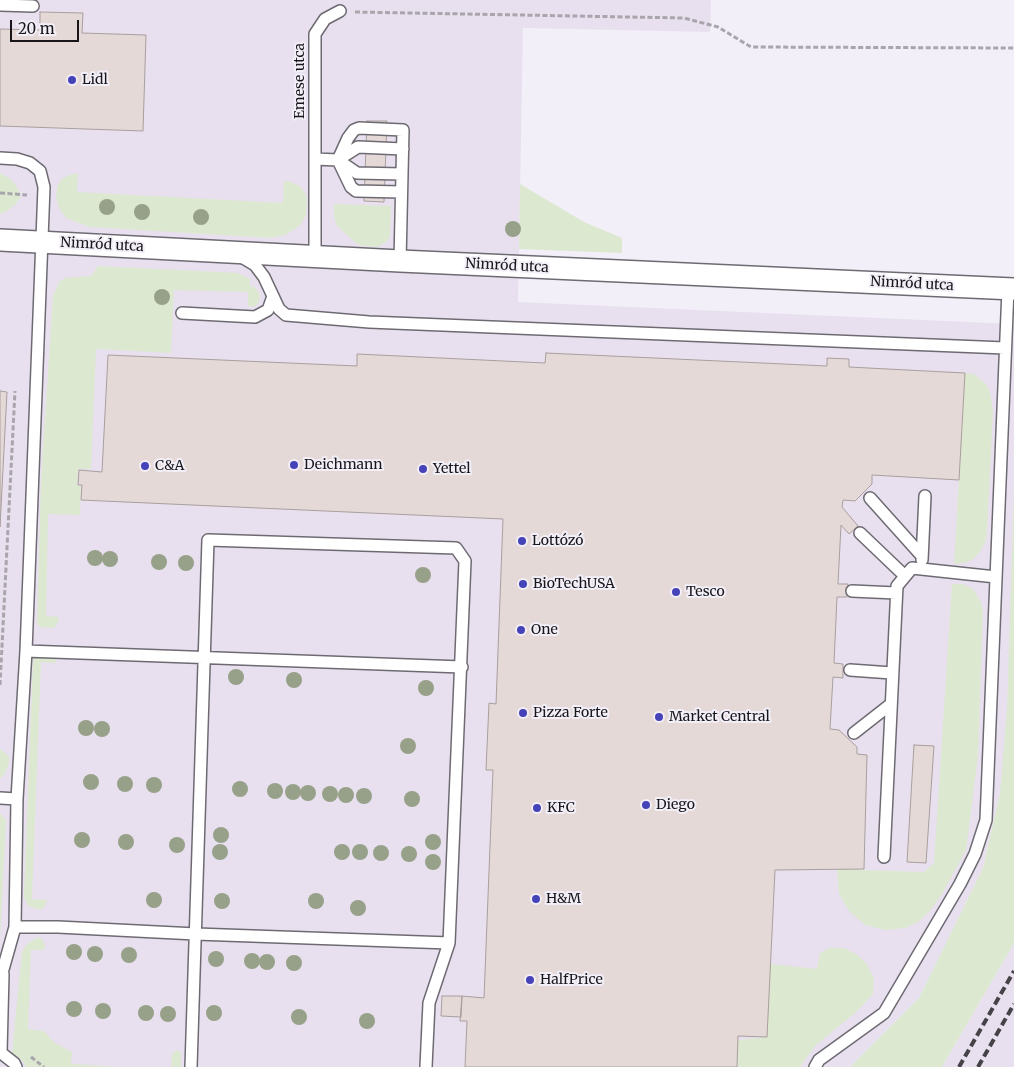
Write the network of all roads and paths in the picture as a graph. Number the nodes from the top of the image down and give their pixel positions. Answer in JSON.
{"nodes":[{"id":1,"x":0,"y":4,"type":"edge"},
{"id":2,"x":33,"y":6,"type":"dead end"},
{"id":3,"x":340,"y":11,"type":"joint"},
{"id":4,"x":1014,"y":48,"type":"edge"},
{"id":5,"x":403,"y":149,"type":"junction"},
{"id":6,"x":0,"y":158,"type":"edge"},
{"id":7,"x":316,"y":159,"type":"junction"},
{"id":8,"x":338,"y":160,"type":"junction"},
{"id":9,"x":402,"y":174,"type":"junction"},
{"id":10,"x":402,"y":192,"type":"junction"},
{"id":11,"x":0,"y":193,"type":"edge"},
{"id":12,"x":44,"y":195,"type":"junction"},
{"id":13,"x":0,"y":240,"type":"edge"},
{"id":14,"x":42,"y":242,"type":"junction"},
{"id":15,"x":234,"y":252,"type":"junction"},
{"id":16,"x":315,"y":257,"type":"junction"},
{"id":17,"x":400,"y":261,"type":"junction"},
{"id":18,"x":1011,"y":289,"type":"edge"},
{"id":19,"x":273,"y":296,"type":"junction"},
{"id":20,"x":182,"y":313,"type":"dead end"},
{"id":21,"x":286,"y":315,"type":"junction"},
{"id":22,"x":255,"y":318,"type":"junction"},
{"id":23,"x":1005,"y":348,"type":"junction"},
{"id":24,"x":15,"y":391,"type":"dead end"},
{"id":25,"x":926,"y":496,"type":"dead end"},
{"id":26,"x":870,"y":498,"type":"dead end"},
{"id":27,"x":860,"y":534,"type":"dead end"},
{"id":28,"x":922,"y":556,"type":"junction"},
{"id":29,"x":921,"y":569,"type":"junction"},
{"id":30,"x":905,"y":576,"type":"junction"},
{"id":31,"x":996,"y":577,"type":"junction"},
{"id":32,"x":852,"y":591,"type":"dead end"},
{"id":33,"x":896,"y":593,"type":"junction"},
{"id":34,"x":26,"y":651,"type":"junction"},
{"id":35,"x":205,"y":658,"type":"junction"},
{"id":36,"x":462,"y":668,"type":"junction"},
{"id":37,"x":850,"y":670,"type":"dead end"},
{"id":38,"x":892,"y":673,"type":"junction"},
{"id":39,"x":0,"y":685,"type":"edge"},
{"id":40,"x":891,"y":704,"type":"junction"},
{"id":41,"x":854,"y":733,"type":"dead end"},
{"id":42,"x":0,"y":798,"type":"edge"},
{"id":43,"x":18,"y":799,"type":"junction"},
{"id":44,"x":884,"y":857,"type":"dead end"},
{"id":45,"x":15,"y":927,"type":"junction"},
{"id":46,"x":196,"y":934,"type":"junction"},
{"id":47,"x":449,"y":943,"type":"junction"},
{"id":48,"x":1,"y":977,"type":"edge"},
{"id":49,"x":0,"y":1052,"type":"edge"},
{"id":50,"x":16,"y":1067,"type":"edge"},
{"id":51,"x":191,"y":1067,"type":"edge"},
{"id":52,"x":426,"y":1067,"type":"edge"},
{"id":53,"x":815,"y":1067,"type":"edge"}],
"edges":[{"from":1,"to":2,"type":"lane"},
{"from":3,"to":4,"type":"path"},
{"from":3,"to":7,"type":"lane","name":"Emese utca"},
{"from":5,"to":8,"type":"lane"},
{"from":5,"to":8,"type":"lane"},
{"from":5,"to":9,"type":"lane"},
{"from":6,"to":12,"type":"lane"},
{"from":7,"to":8,"type":"lane"},
{"from":7,"to":16,"type":"lane","name":"Emese utca"},
{"from":8,"to":9,"type":"lane"},
{"from":8,"to":10,"type":"lane"},
{"from":9,"to":10,"type":"lane"},
{"from":10,"to":17,"type":"lane"},
{"from":11,"to":12,"type":"path"},
{"from":12,"to":14,"type":"lane"},
{"from":13,"to":14,"type":"street","name":"Nimród utca"},
{"from":14,"to":15,"type":"street","name":"Nimród utca"},
{"from":14,"to":34,"type":"lane"},
{"from":15,"to":16,"type":"street","name":"Nimród utca"},
{"from":15,"to":19,"type":"lane"},
{"from":16,"to":17,"type":"street","name":"Nimród utca"},
{"from":17,"to":18,"type":"street","name":"Nimród utca"},
{"from":18,"to":23,"type":"lane"},
{"from":19,"to":21,"type":"lane"},
{"from":19,"to":22,"type":"lane"},
{"from":20,"to":22,"type":"lane"},
{"from":21,"to":22,"type":"lane"},
{"from":21,"to":23,"type":"lane"},
{"from":23,"to":31,"type":"lane"},
{"from":24,"to":39,"type":"path"},
{"from":25,"to":28,"type":"lane"},
{"from":26,"to":28,"type":"lane"},
{"from":27,"to":30,"type":"lane"},
{"from":28,"to":29,"type":"lane"},
{"from":29,"to":30,"type":"lane"},
{"from":29,"to":31,"type":"lane"},
{"from":30,"to":33,"type":"lane"},
{"from":31,"to":53,"type":"lane"},
{"from":32,"to":33,"type":"lane"},
{"from":33,"to":38,"type":"lane"},
{"from":34,"to":35,"type":"lane"},
{"from":34,"to":43,"type":"lane"},
{"from":35,"to":36,"type":"lane"},
{"from":35,"to":36,"type":"lane"},
{"from":35,"to":46,"type":"lane"},
{"from":36,"to":47,"type":"lane"},
{"from":37,"to":38,"type":"lane"},
{"from":38,"to":40,"type":"lane"},
{"from":40,"to":41,"type":"lane"},
{"from":40,"to":44,"type":"lane"},
{"from":42,"to":43,"type":"lane"},
{"from":43,"to":45,"type":"lane"},
{"from":45,"to":46,"type":"lane"},
{"from":45,"to":48,"type":"lane"},
{"from":46,"to":47,"type":"lane"},
{"from":46,"to":51,"type":"lane"},
{"from":47,"to":52,"type":"lane"},
{"from":48,"to":49,"type":"lane"},
{"from":49,"to":50,"type":"lane"}]}
